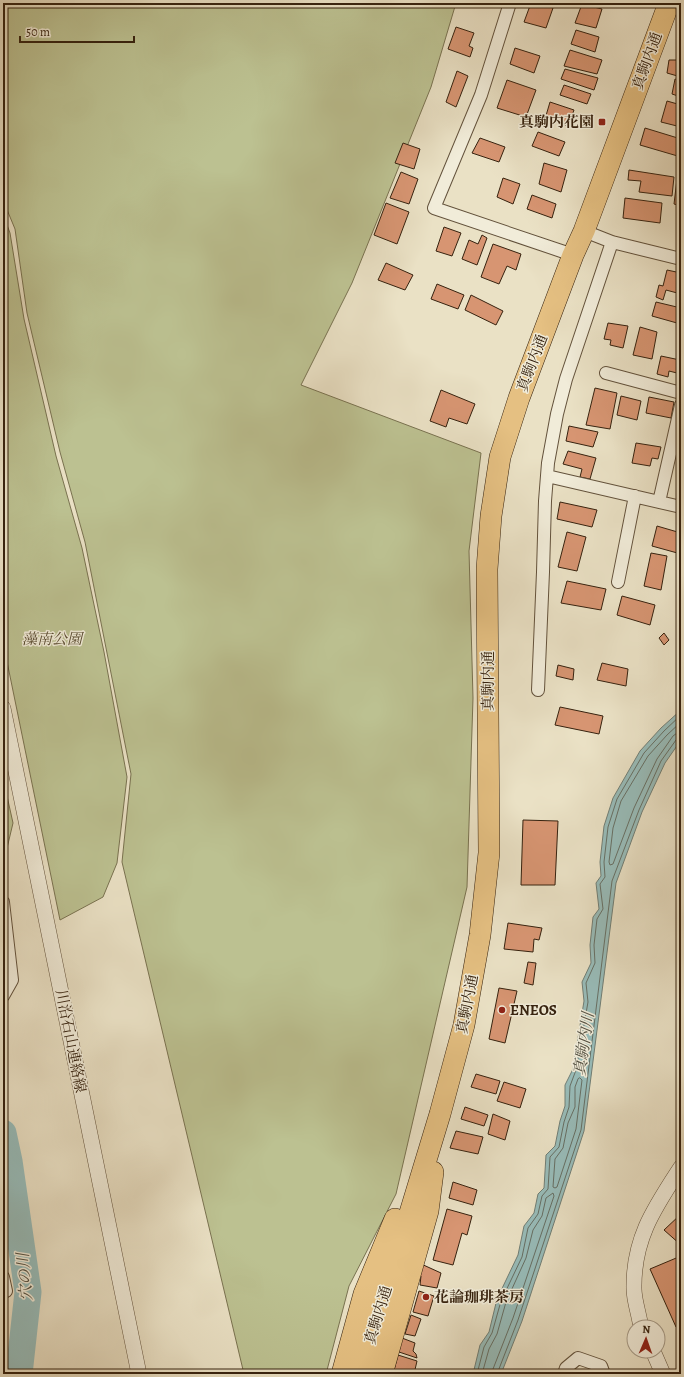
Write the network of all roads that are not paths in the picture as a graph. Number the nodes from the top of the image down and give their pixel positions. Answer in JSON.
{"nodes":[{"id":1,"x":510,"y":3,"type":"edge"},
{"id":2,"x":669,"y":3,"type":"edge"},
{"id":3,"x":584,"y":231,"type":"junction"},
{"id":4,"x":612,"y":242,"type":"junction"},
{"id":5,"x":573,"y":255,"type":"junction"},
{"id":6,"x":681,"y":259,"type":"edge"},
{"id":7,"x":606,"y":373,"type":"dead end"},
{"id":8,"x":681,"y":393,"type":"edge"},
{"id":9,"x":681,"y":405,"type":"edge"},
{"id":10,"x":547,"y":476,"type":"junction"},
{"id":11,"x":635,"y":496,"type":"junction"},
{"id":12,"x":658,"y":502,"type":"junction"},
{"id":13,"x":681,"y":507,"type":"edge"},
{"id":14,"x":618,"y":582,"type":"dead end"},
{"id":15,"x":538,"y":690,"type":"dead end"},
{"id":16,"x":3,"y":708,"type":"edge"},
{"id":17,"x":3,"y":902,"type":"edge"},
{"id":18,"x":3,"y":996,"type":"edge"},
{"id":19,"x":440,"y":1114,"type":"junction"},
{"id":20,"x":681,"y":1167,"type":"edge"},
{"id":21,"x":3,"y":1277,"type":"edge"},
{"id":22,"x":3,"y":1292,"type":"edge"},
{"id":23,"x":639,"y":1319,"type":"edge"},
{"id":24,"x":656,"y":1359,"type":"edge"},
{"id":25,"x":139,"y":1374,"type":"edge"},
{"id":26,"x":342,"y":1374,"type":"edge"},
{"id":27,"x":360,"y":1374,"type":"edge"},
{"id":28,"x":382,"y":1374,"type":"edge"},
{"id":29,"x":564,"y":1374,"type":"edge"},
{"id":30,"x":604,"y":1374,"type":"edge"},
{"id":31,"x":663,"y":1374,"type":"edge"}],
"edges":[{"from":1,"to":5,"type":"street"},
{"from":2,"to":3,"type":"highway","name":"真駒内通"},
{"from":3,"to":4,"type":"street"},
{"from":3,"to":5,"type":"highway","name":"真駒内通"},
{"from":4,"to":6,"type":"street"},
{"from":4,"to":10,"type":"street"},
{"from":5,"to":19,"type":"highway","name":"真駒内通"},
{"from":7,"to":8,"type":"street"},
{"from":9,"to":12,"type":"street"},
{"from":10,"to":11,"type":"street"},
{"from":10,"to":15,"type":"street"},
{"from":11,"to":12,"type":"street"},
{"from":11,"to":14,"type":"street"},
{"from":12,"to":13,"type":"street"},
{"from":16,"to":25,"type":"street","name":"川沿石山連絡線"},
{"from":17,"to":18,"type":"street"},
{"from":19,"to":26,"type":"highway"},
{"from":19,"to":27,"type":"highway","name":"真駒内通"},
{"from":19,"to":28,"type":"highway"},
{"from":20,"to":23,"type":"street"},
{"from":21,"to":22,"type":"street"},
{"from":24,"to":31,"type":"street"},
{"from":29,"to":30,"type":"street"}]}
